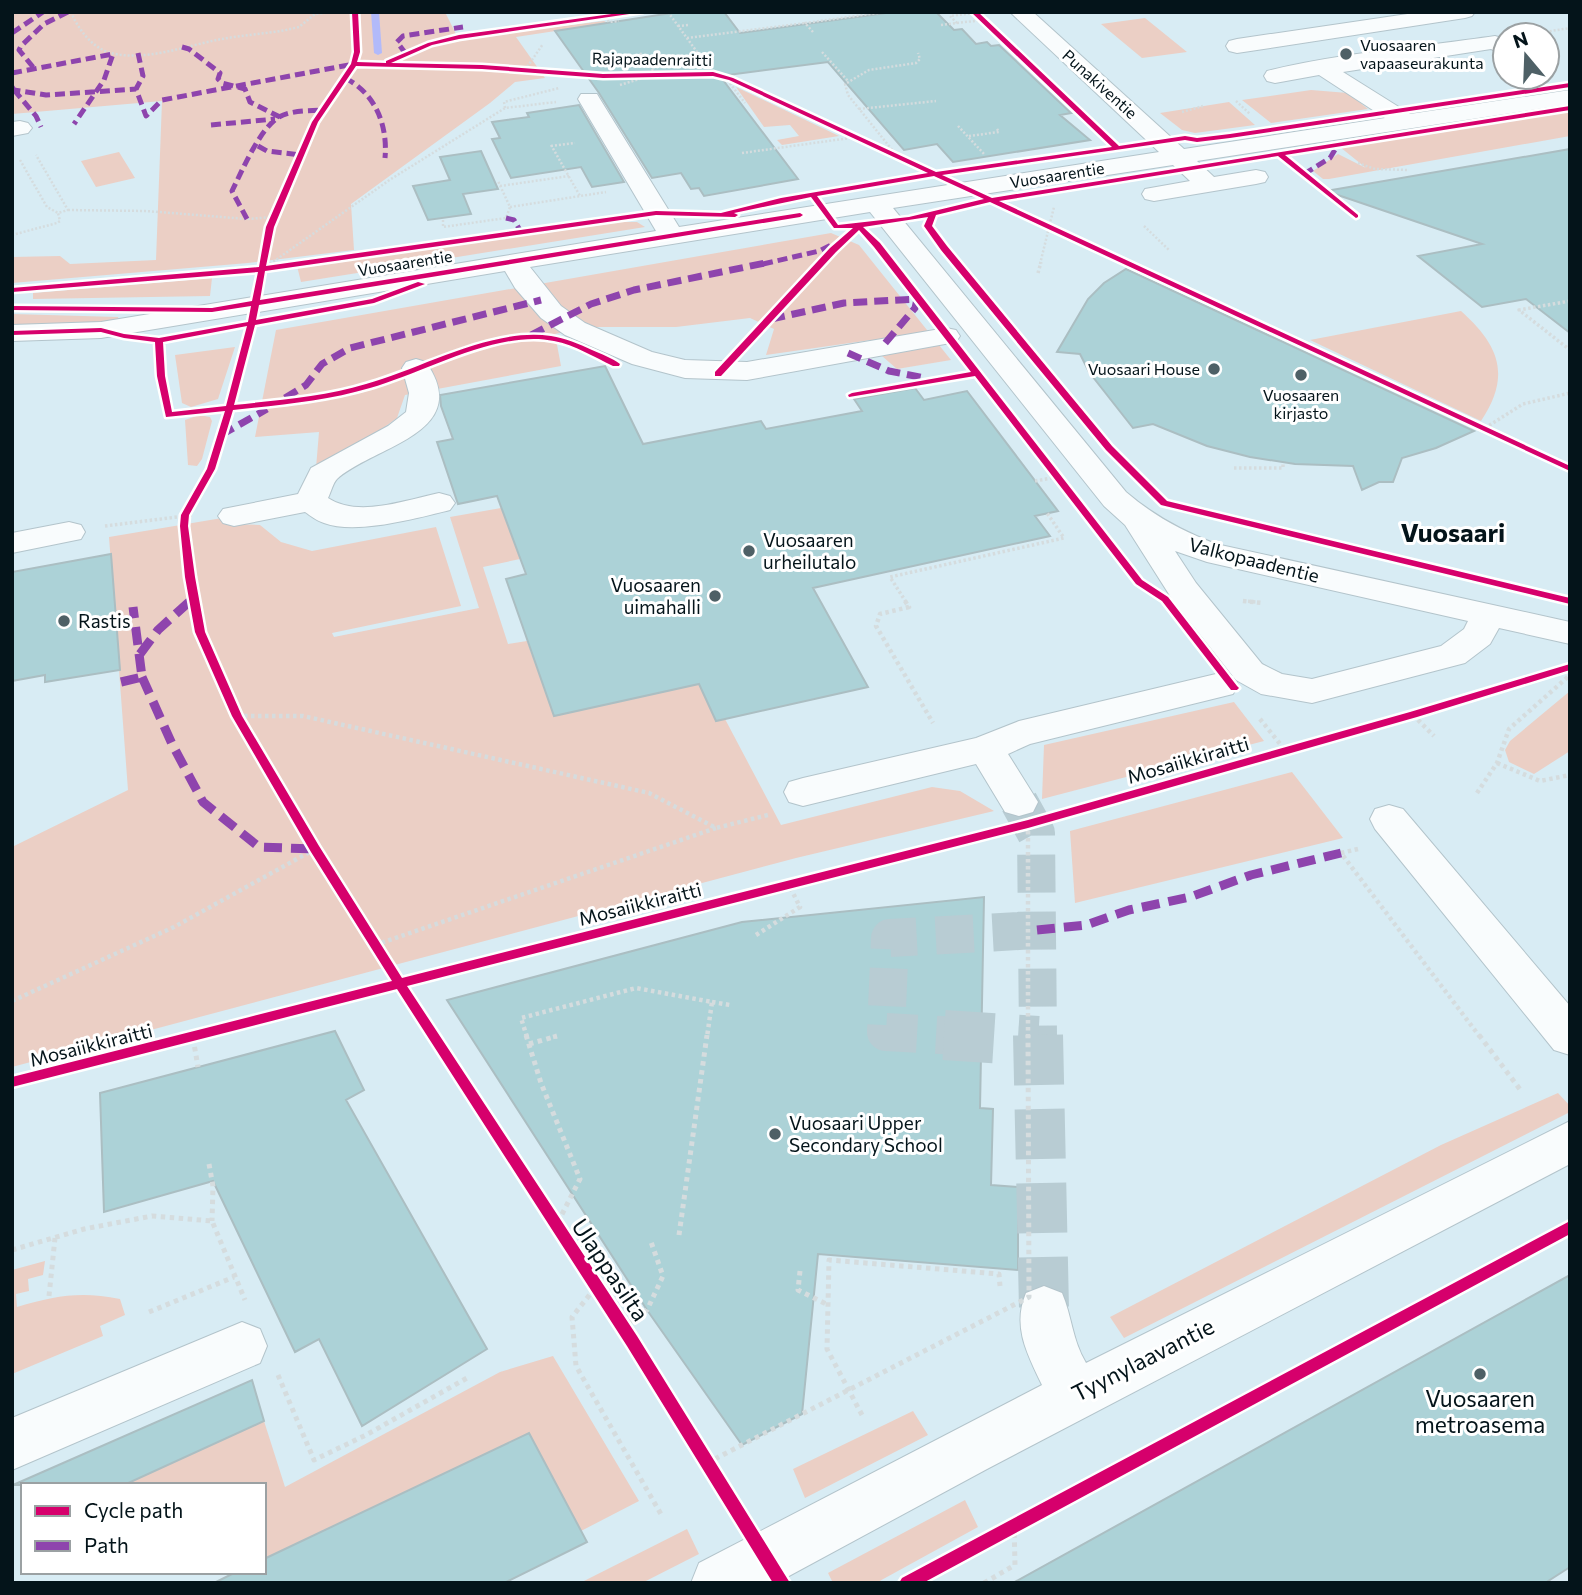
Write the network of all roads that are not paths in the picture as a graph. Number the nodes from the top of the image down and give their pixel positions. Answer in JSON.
{"nodes":[{"id":1,"x":1020,"y":12,"type":"edge"},
{"id":2,"x":1465,"y":12,"type":"edge"},
{"id":3,"x":1491,"y":43,"type":"edge"},
{"id":4,"x":1237,"y":46,"type":"dead end"},
{"id":5,"x":1323,"y":68,"type":"junction"},
{"id":6,"x":1275,"y":76,"type":"dead end"},
{"id":7,"x":1570,"y":97,"type":"edge"},
{"id":8,"x":589,"y":99,"type":"dead end"},
{"id":9,"x":1405,"y":122,"type":"junction"},
{"id":10,"x":1179,"y":157,"type":"junction"},
{"id":11,"x":1256,"y":177,"type":"dead end"},
{"id":12,"x":1209,"y":185,"type":"junction"},
{"id":13,"x":1154,"y":194,"type":"dead end"},
{"id":14,"x":876,"y":203,"type":"junction"},
{"id":15,"x":672,"y":236,"type":"junction"},
{"id":16,"x":513,"y":261,"type":"junction"},
{"id":17,"x":12,"y":308,"type":"edge"},
{"id":18,"x":212,"y":310,"type":"junction"},
{"id":19,"x":12,"y":333,"type":"edge"},
{"id":20,"x":946,"y":336,"type":"dead end"},
{"id":21,"x":416,"y":368,"type":"dead end"},
{"id":22,"x":311,"y":501,"type":"junction"},
{"id":23,"x":439,"y":503,"type":"dead end"},
{"id":24,"x":234,"y":516,"type":"dead end"},
{"id":25,"x":1138,"y":519,"type":"junction"},
{"id":26,"x":69,"y":532,"type":"road end"},
{"id":27,"x":12,"y":542,"type":"edge"},
{"id":28,"x":1489,"y":615,"type":"junction"},
{"id":29,"x":1570,"y":633,"type":"edge"},
{"id":30,"x":1220,"y":685,"type":"dead end"},
{"id":31,"x":985,"y":749,"type":"junction"},
{"id":32,"x":792,"y":802,"type":"road end"},
{"id":33,"x":1026,"y":818,"type":"tunnel mouth"},
{"id":34,"x":1390,"y":819,"type":"dead end"},
{"id":35,"x":1570,"y":1037,"type":"edge"},
{"id":36,"x":1570,"y":1141,"type":"edge"},
{"id":37,"x":1024,"y":1309,"type":"tunnel mouth"},
{"id":38,"x":242,"y":1346,"type":"dead end"},
{"id":39,"x":1076,"y":1394,"type":"junction"},
{"id":40,"x":12,"y":1444,"type":"edge"},
{"id":41,"x":719,"y":1583,"type":"edge"}],
"edges":[{"from":1,"to":10,"type":"street","name":"Punakiventie"},
{"from":2,"to":4,"type":"street"},
{"from":3,"to":5,"type":"street"},
{"from":5,"to":6,"type":"street"},
{"from":5,"to":9,"type":"street"},
{"from":7,"to":9,"type":"street","name":"Vuosaarentie"},
{"from":8,"to":15,"type":"street"},
{"from":9,"to":10,"type":"street","name":"Vuosaarentie"},
{"from":10,"to":12,"type":"street","name":"Punakiventie"},
{"from":10,"to":14,"type":"street","name":"Vuosaarentie"},
{"from":11,"to":12,"type":"street"},
{"from":12,"to":13,"type":"street"},
{"from":14,"to":15,"type":"street","name":"Vuosaarentie"},
{"from":14,"to":25,"type":"street","name":"Valkopaadentie"},
{"from":15,"to":16,"type":"street","name":"Vuosaarentie"},
{"from":16,"to":18,"type":"street","name":"Vuosaarentie"},
{"from":16,"to":20,"type":"street"},
{"from":17,"to":18,"type":"street","name":"Vuosaarentie"},
{"from":18,"to":19,"type":"street","name":"Vuosaarentie"},
{"from":21,"to":22,"type":"street"},
{"from":22,"to":23,"type":"street"},
{"from":22,"to":24,"type":"street"},
{"from":25,"to":28,"type":"street","name":"Valkopaadentie"},
{"from":25,"to":28,"type":"street"},
{"from":26,"to":27,"type":"street"},
{"from":28,"to":29,"type":"street","name":"Valkopaadentie"},
{"from":30,"to":31,"type":"street"},
{"from":31,"to":32,"type":"street"},
{"from":31,"to":33,"type":"street"},
{"from":34,"to":35,"type":"street"},
{"from":36,"to":39,"type":"street","name":"Tyynylaavantie"},
{"from":37,"to":39,"type":"street"},
{"from":38,"to":40,"type":"street"},
{"from":39,"to":41,"type":"street","name":"Tyynylaavantie"}]}
